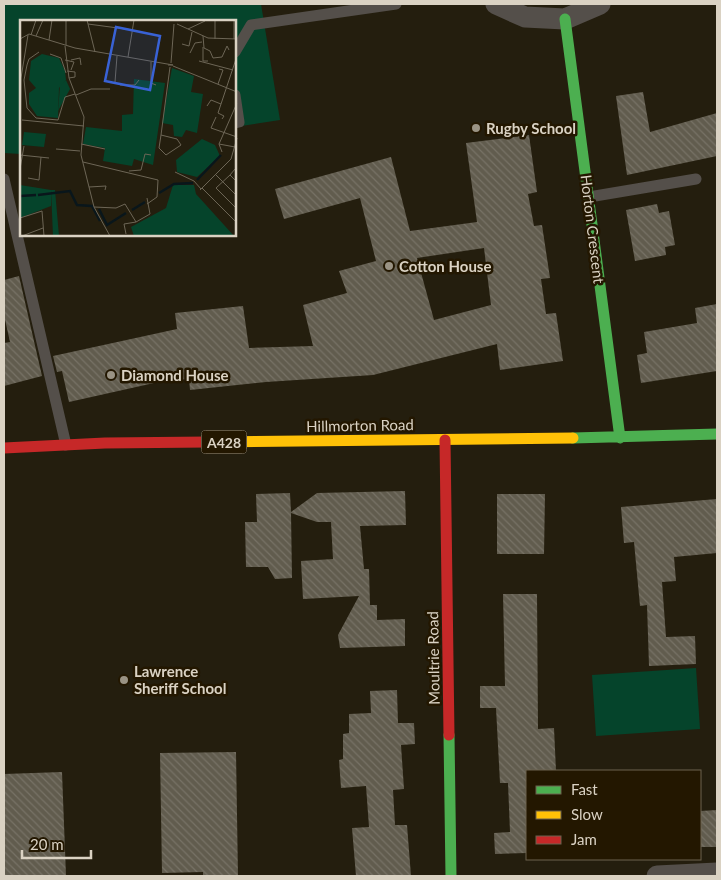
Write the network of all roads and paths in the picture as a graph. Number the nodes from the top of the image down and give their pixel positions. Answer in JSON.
{"nodes":[{"id":1,"x":396,"y":4,"type":"edge"},
{"id":2,"x":496,"y":4,"type":"edge"},
{"id":3,"x":600,"y":4,"type":"edge"},
{"id":4,"x":565,"y":19,"type":"junction"},
{"id":5,"x":236,"y":50,"type":"edge"},
{"id":6,"x":236,"y":102,"type":"edge"},
{"id":7,"x":236,"y":123,"type":"edge"},
{"id":8,"x":4,"y":179,"type":"edge"},
{"id":9,"x":696,"y":179,"type":"dead end"},
{"id":10,"x":589,"y":197,"type":"junction"},
{"id":11,"x":717,"y":434,"type":"edge"},
{"id":12,"x":620,"y":438,"type":"junction"},
{"id":13,"x":445,"y":440,"type":"junction"},
{"id":14,"x":66,"y":445,"type":"junction"},
{"id":15,"x":4,"y":448,"type":"edge"},
{"id":16,"x":717,"y":872,"type":"edge"},
{"id":17,"x":684,"y":875,"type":"edge"},
{"id":18,"x":451,"y":876,"type":"edge"},
{"id":19,"x":657,"y":876,"type":"edge"}],
"edges":[{"from":1,"to":5,"type":"lane"},
{"from":2,"to":4,"type":"street"},
{"from":3,"to":4,"type":"street"},
{"from":4,"to":10,"type":"main road","name":"Horton Crescent"},
{"from":6,"to":7,"type":"lane"},
{"from":8,"to":14,"type":"lane"},
{"from":9,"to":10,"type":"lane"},
{"from":10,"to":12,"type":"main road","name":"Horton Crescent"},
{"from":11,"to":12,"type":"main road","name":"Hillmorton Road","number":"A428"},
{"from":12,"to":13,"type":"main road","name":"Hillmorton Road","number":"A428"},
{"from":13,"to":14,"type":"main road","name":"Hillmorton Road","number":"A428"},
{"from":13,"to":18,"type":"main road","name":"Moultrie Road"},
{"from":14,"to":15,"type":"main road","name":"Hillmorton Road","number":"A428"},
{"from":16,"to":17,"type":"street"},
{"from":17,"to":19,"type":"street"}]}
